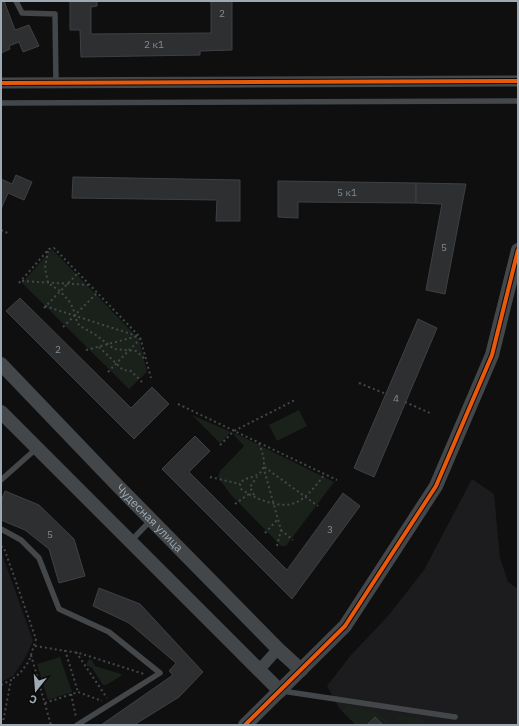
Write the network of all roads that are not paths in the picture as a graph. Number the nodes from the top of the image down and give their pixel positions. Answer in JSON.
{"nodes":[{"id":1,"x":16,"y":1,"type":"edge"},
{"id":2,"x":518,"y":81,"type":"edge"},
{"id":3,"x":1,"y":83,"type":"edge"},
{"id":4,"x":56,"y":83,"type":"junction"},
{"id":5,"x":518,"y":101,"type":"edge"},
{"id":6,"x":1,"y":103,"type":"edge"},
{"id":7,"x":518,"y":250,"type":"edge"},
{"id":8,"x":1,"y":364,"type":"edge"},
{"id":9,"x":1,"y":412,"type":"edge"},
{"id":10,"x":37,"y":448,"type":"junction"},
{"id":11,"x":1,"y":480,"type":"edge"},
{"id":12,"x":151,"y":520,"type":"junction"},
{"id":13,"x":1,"y":529,"type":"edge"},
{"id":14,"x":130,"y":541,"type":"junction"},
{"id":15,"x":278,"y":649,"type":"junction"},
{"id":16,"x":258,"y":670,"type":"junction"},
{"id":17,"x":301,"y":670,"type":"junction"},
{"id":18,"x":280,"y":691,"type":"junction"},
{"id":19,"x":456,"y":717,"type":"dead end"},
{"id":20,"x":77,"y":725,"type":"edge"},
{"id":21,"x":245,"y":725,"type":"edge"}],
"edges":[{"from":1,"to":4,"type":"lane"},
{"from":2,"to":4,"type":"street"},
{"from":3,"to":4,"type":"street"},
{"from":5,"to":6,"type":"lane"},
{"from":7,"to":17,"type":"street"},
{"from":8,"to":12,"type":"street","name":"Чудесная улица"},
{"from":9,"to":10,"type":"street"},
{"from":10,"to":11,"type":"lane"},
{"from":10,"to":14,"type":"street"},
{"from":12,"to":14,"type":"lane"},
{"from":12,"to":15,"type":"street","name":"Чудесная улица"},
{"from":13,"to":20,"type":"lane"},
{"from":14,"to":16,"type":"street"},
{"from":15,"to":16,"type":"street"},
{"from":15,"to":17,"type":"street","name":"Чудесная улица"},
{"from":16,"to":18,"type":"street"},
{"from":17,"to":18,"type":"street"},
{"from":18,"to":19,"type":"lane"},
{"from":18,"to":21,"type":"street"}]}
